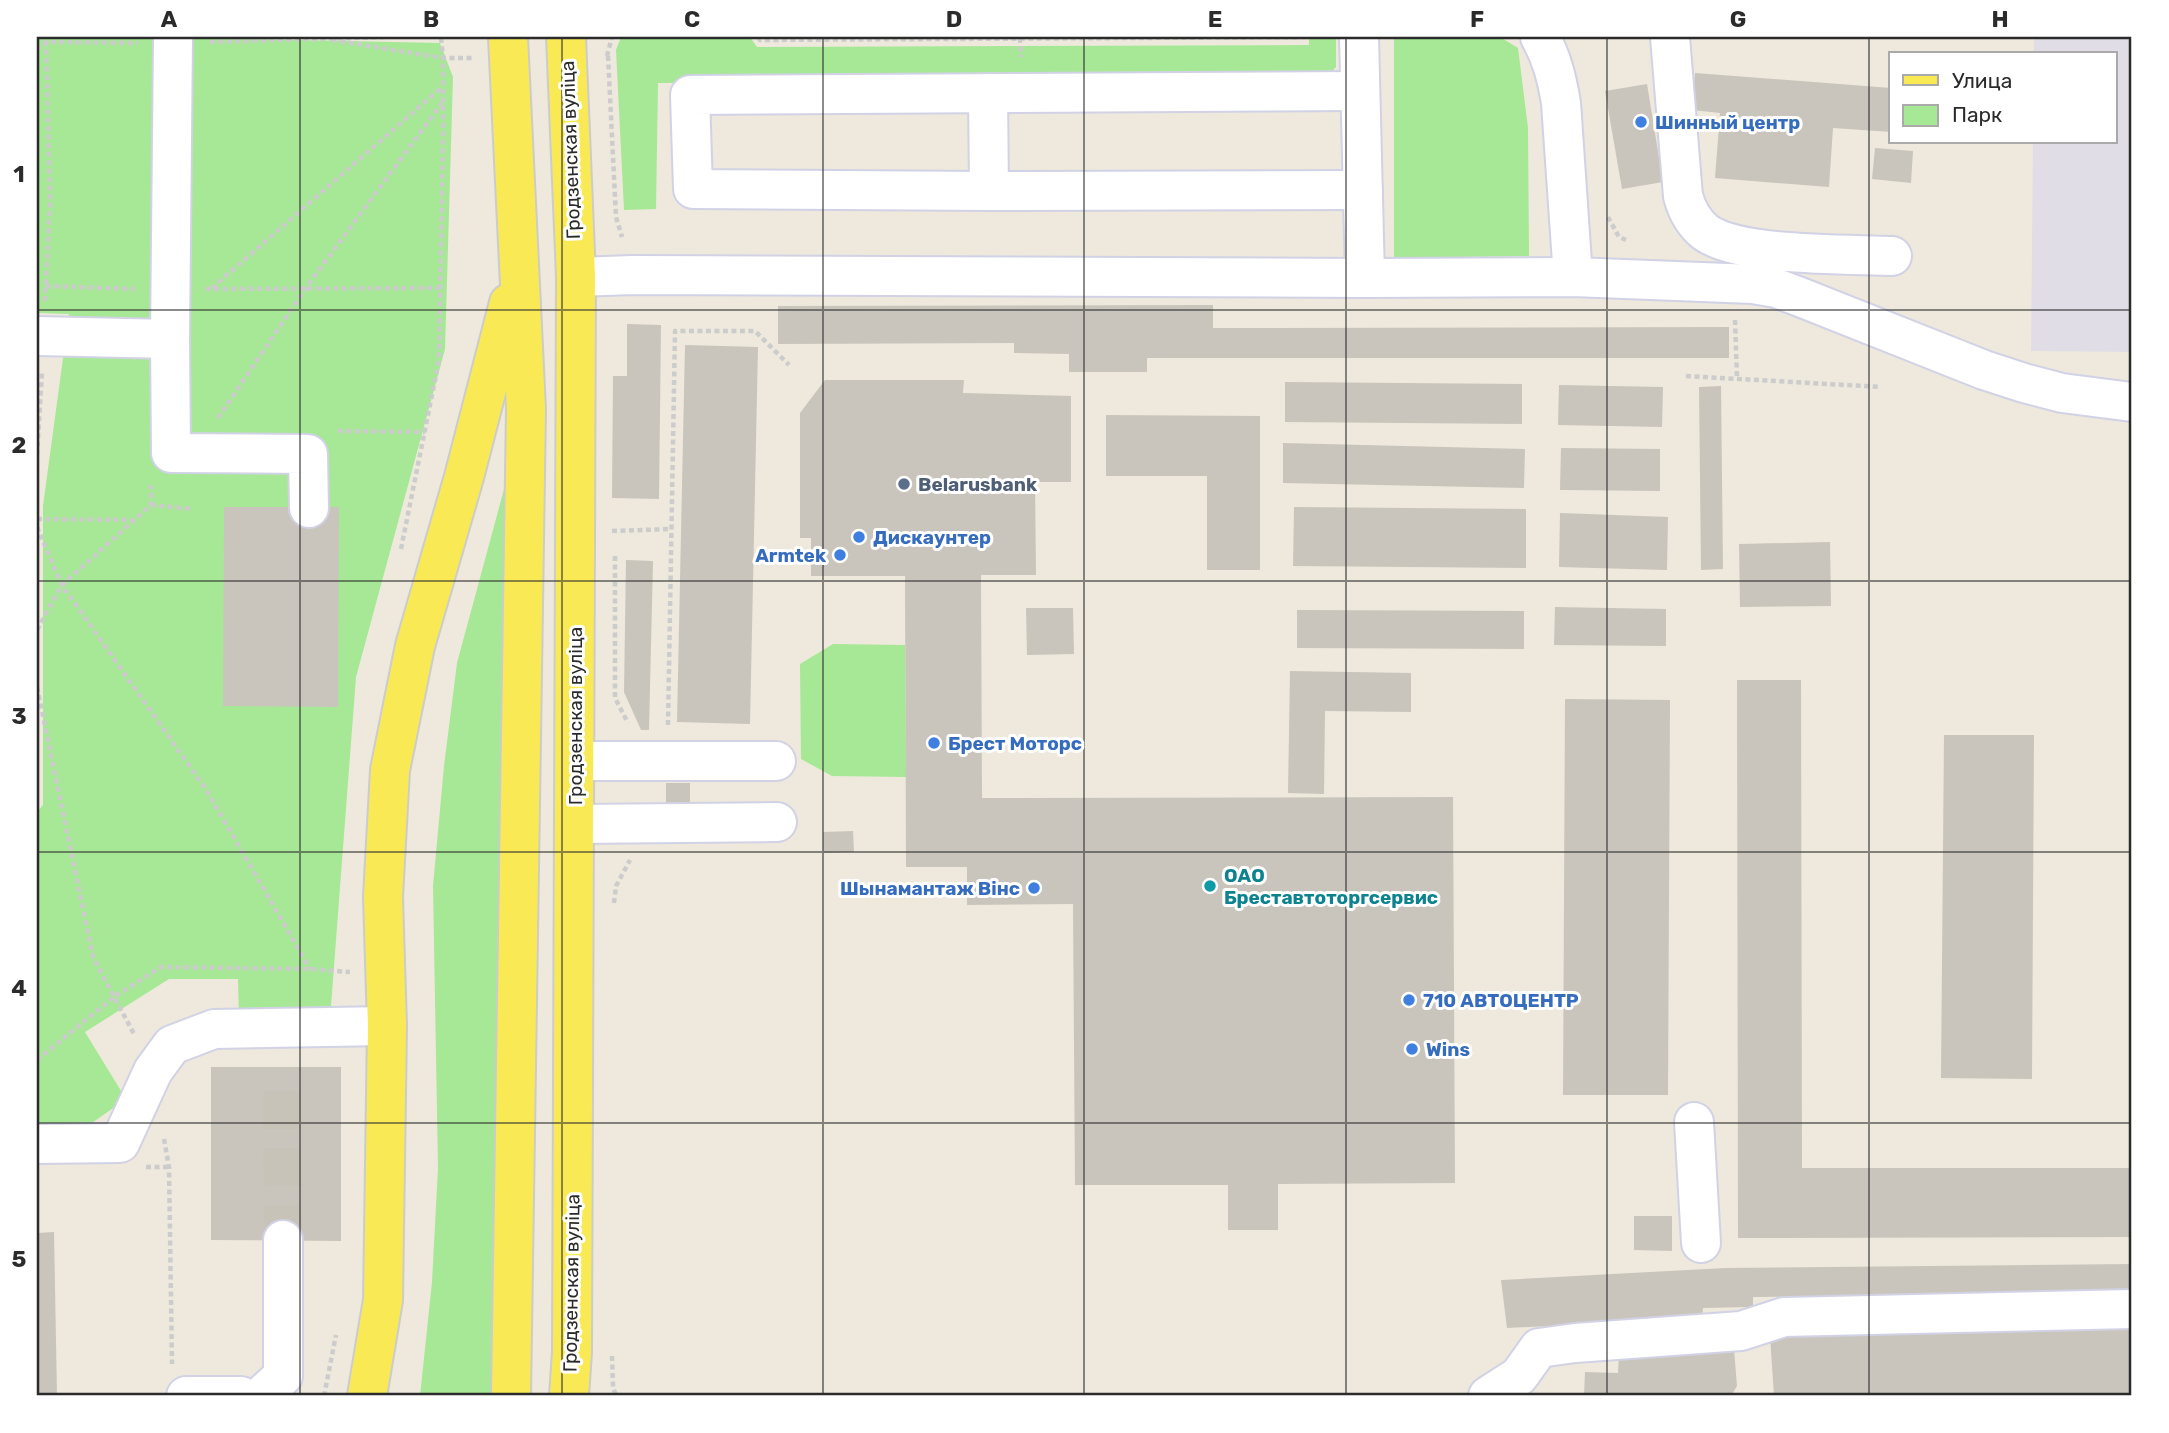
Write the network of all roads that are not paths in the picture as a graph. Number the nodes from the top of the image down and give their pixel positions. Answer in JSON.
{"nodes":[{"id":1,"x":508,"y":37,"type":"edge"},
{"id":2,"x":566,"y":37,"type":"edge"},
{"id":3,"x":1359,"y":37,"type":"edge"},
{"id":4,"x":1540,"y":37,"type":"edge"},
{"id":5,"x":1670,"y":37,"type":"edge"},
{"id":6,"x":172,"y":40,"type":"edge"},
{"id":7,"x":1360,"y":91,"type":"junction"},
{"id":8,"x":988,"y":93,"type":"junction"},
{"id":9,"x":1363,"y":190,"type":"junction"},
{"id":10,"x":989,"y":191,"type":"junction"},
{"id":11,"x":1892,"y":256,"type":"dead end"},
{"id":12,"x":519,"y":264,"type":"junction"},
{"id":13,"x":576,"y":277,"type":"junction"},
{"id":14,"x":1573,"y":277,"type":"junction"},
{"id":15,"x":1365,"y":278,"type":"junction"},
{"id":16,"x":40,"y":336,"type":"edge"},
{"id":17,"x":170,"y":339,"type":"junction"},
{"id":18,"x":2132,"y":402,"type":"edge"},
{"id":19,"x":309,"y":508,"type":"dead end"},
{"id":20,"x":575,"y":761,"type":"junction"},
{"id":21,"x":776,"y":761,"type":"dead end"},
{"id":22,"x":777,"y":822,"type":"dead end"},
{"id":23,"x":575,"y":824,"type":"junction"},
{"id":24,"x":387,"y":1026,"type":"junction"},
{"id":25,"x":1694,"y":1122,"type":"dead end"},
{"id":26,"x":37,"y":1144,"type":"edge"},
{"id":27,"x":283,"y":1240,"type":"tunnel mouth"},
{"id":28,"x":1700,"y":1243,"type":"dead end"},
{"id":29,"x":2132,"y":1309,"type":"edge"},
{"id":30,"x":572,"y":1352,"type":"junction"},
{"id":31,"x":179,"y":1383,"type":"edge"},
{"id":32,"x":241,"y":1396,"type":"edge"},
{"id":33,"x":261,"y":1396,"type":"edge"},
{"id":34,"x":368,"y":1396,"type":"edge"},
{"id":35,"x":511,"y":1396,"type":"edge"},
{"id":36,"x":569,"y":1396,"type":"edge"},
{"id":37,"x":585,"y":1396,"type":"edge"},
{"id":38,"x":1488,"y":1396,"type":"edge"}],
"edges":[{"from":1,"to":12,"type":"main road"},
{"from":2,"to":13,"type":"main road","name":"Гродзенская вуліца"},
{"from":3,"to":7,"type":"street"},
{"from":4,"to":14,"type":"street"},
{"from":5,"to":11,"type":"street"},
{"from":6,"to":17,"type":"street"},
{"from":7,"to":8,"type":"street"},
{"from":7,"to":9,"type":"street"},
{"from":8,"to":10,"type":"street"},
{"from":8,"to":10,"type":"street"},
{"from":9,"to":10,"type":"street"},
{"from":9,"to":15,"type":"street"},
{"from":12,"to":24,"type":"main road"},
{"from":12,"to":35,"type":"main road"},
{"from":13,"to":15,"type":"street"},
{"from":13,"to":20,"type":"main road","name":"Гродзенская вуліца"},
{"from":14,"to":15,"type":"street"},
{"from":14,"to":18,"type":"street"},
{"from":16,"to":17,"type":"street"},
{"from":17,"to":19,"type":"street"},
{"from":20,"to":21,"type":"street"},
{"from":20,"to":23,"type":"main road","name":"Гродзенская вуліца"},
{"from":22,"to":23,"type":"street"},
{"from":23,"to":30,"type":"main road","name":"Гродзенская вуліца"},
{"from":24,"to":26,"type":"street"},
{"from":24,"to":34,"type":"main road"},
{"from":25,"to":28,"type":"street"},
{"from":27,"to":33,"type":"street"},
{"from":29,"to":38,"type":"street"},
{"from":30,"to":36,"type":"main road","name":"Гродзенская вуліца"},
{"from":30,"to":37,"type":"main road"},
{"from":31,"to":32,"type":"street"}]}
